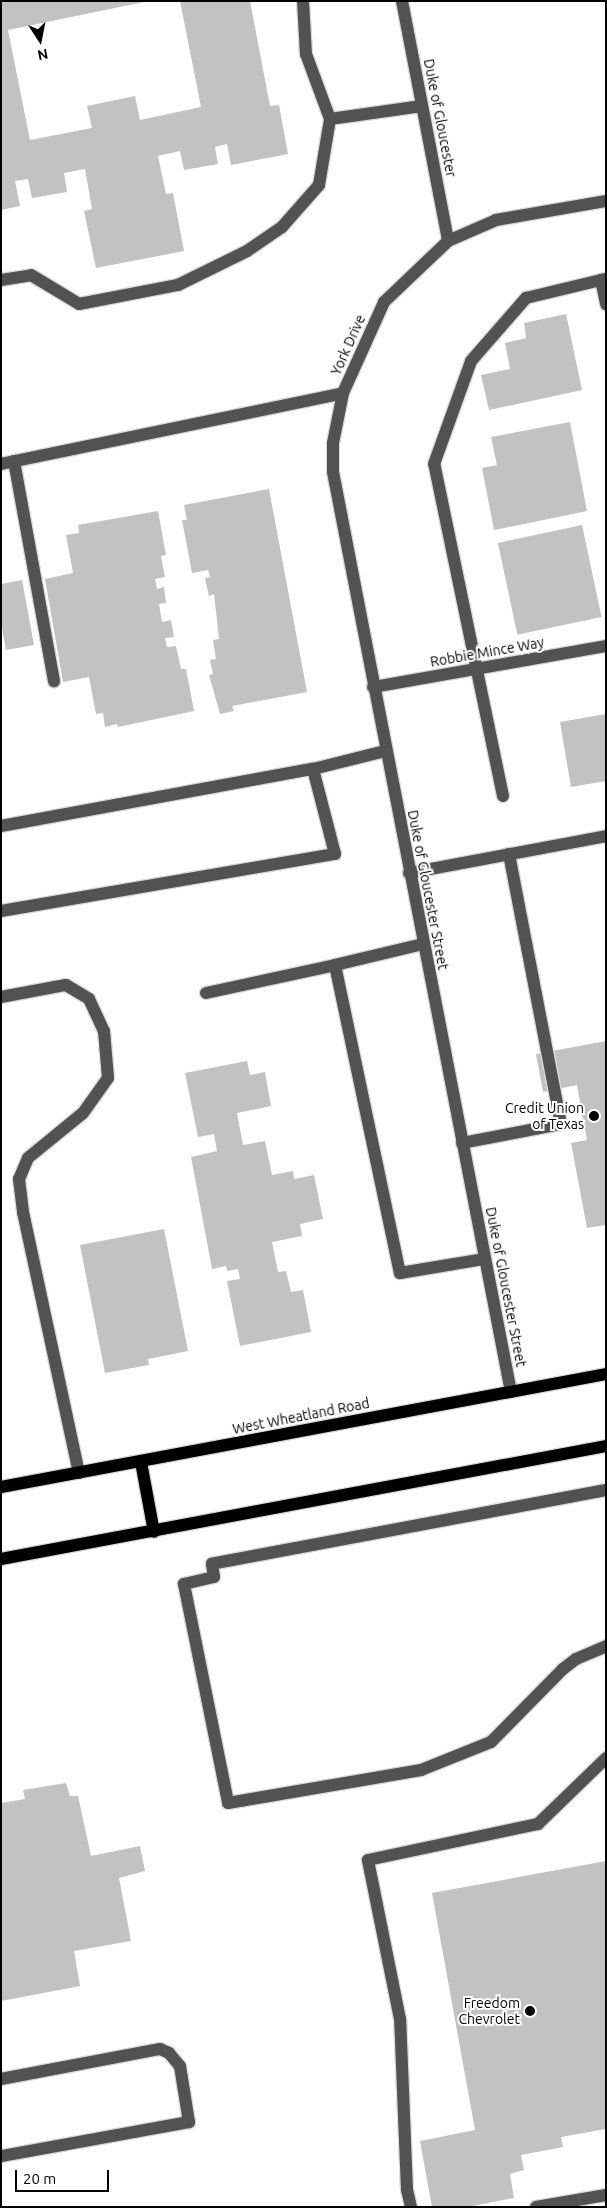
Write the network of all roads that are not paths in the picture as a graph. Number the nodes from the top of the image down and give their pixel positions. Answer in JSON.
{"nodes":[{"id":1,"x":303,"y":1,"type":"edge"},
{"id":2,"x":402,"y":1,"type":"edge"},
{"id":3,"x":422,"y":106,"type":"junction"},
{"id":4,"x":330,"y":119,"type":"junction"},
{"id":5,"x":606,"y":201,"type":"edge"},
{"id":6,"x":448,"y":241,"type":"junction"},
{"id":7,"x":1,"y":280,"type":"edge"},
{"id":8,"x":603,"y":280,"type":"edge"},
{"id":9,"x":606,"y":304,"type":"edge"},
{"id":10,"x":343,"y":393,"type":"junction"},
{"id":11,"x":8,"y":462,"type":"edge"},
{"id":12,"x":606,"y":646,"type":"edge"},
{"id":13,"x":477,"y":669,"type":"junction"},
{"id":14,"x":54,"y":681,"type":"dead end"},
{"id":15,"x":373,"y":687,"type":"junction"},
{"id":16,"x":385,"y":751,"type":"junction"},
{"id":17,"x":313,"y":769,"type":"junction"},
{"id":18,"x":503,"y":796,"type":"dead end"},
{"id":19,"x":1,"y":826,"type":"edge"},
{"id":20,"x":606,"y":836,"type":"edge"},
{"id":21,"x":509,"y":854,"type":"junction"},
{"id":22,"x":409,"y":873,"type":"junction"},
{"id":23,"x":1,"y":911,"type":"edge"},
{"id":24,"x":423,"y":944,"type":"junction"},
{"id":25,"x":335,"y":965,"type":"junction"},
{"id":26,"x":206,"y":993,"type":"dead end"},
{"id":27,"x":1,"y":997,"type":"edge"},
{"id":28,"x":462,"y":1143,"type":"junction"},
{"id":29,"x":485,"y":1259,"type":"junction"},
{"id":30,"x":606,"y":1374,"type":"edge"},
{"id":31,"x":511,"y":1392,"type":"junction"},
{"id":32,"x":606,"y":1446,"type":"edge"},
{"id":33,"x":141,"y":1462,"type":"junction"},
{"id":34,"x":79,"y":1474,"type":"junction"},
{"id":35,"x":1,"y":1488,"type":"edge"},
{"id":36,"x":606,"y":1490,"type":"edge"},
{"id":37,"x":154,"y":1532,"type":"junction"},
{"id":38,"x":1,"y":1559,"type":"edge"},
{"id":39,"x":606,"y":1646,"type":"edge"},
{"id":40,"x":606,"y":1758,"type":"edge"},
{"id":41,"x":1,"y":2079,"type":"edge"},
{"id":42,"x":1,"y":2156,"type":"edge"},
{"id":43,"x":606,"y":2195,"type":"edge"},
{"id":44,"x":411,"y":2207,"type":"edge"},
{"id":45,"x":536,"y":2207,"type":"edge"}],
"edges":[{"from":1,"to":4,"type":"street"},
{"from":2,"to":3,"type":"street","name":"Duke of Gloucester"},
{"from":3,"to":4,"type":"street"},
{"from":3,"to":6,"type":"street","name":"Duke of Gloucester"},
{"from":4,"to":7,"type":"street"},
{"from":5,"to":6,"type":"street","name":"York Drive"},
{"from":6,"to":10,"type":"street","name":"York Drive"},
{"from":8,"to":9,"type":"street"},
{"from":8,"to":13,"type":"street"},
{"from":10,"to":11,"type":"street","name":"York Drive"},
{"from":10,"to":15,"type":"street","name":"Duke of Gloucester Street"},
{"from":11,"to":14,"type":"street"},
{"from":12,"to":13,"type":"street","name":"Robbie Mince Way"},
{"from":13,"to":15,"type":"street","name":"Robbie Mince Way"},
{"from":13,"to":18,"type":"street"},
{"from":15,"to":16,"type":"street","name":"Duke of Gloucester Street"},
{"from":16,"to":17,"type":"street"},
{"from":16,"to":22,"type":"street","name":"Duke of Gloucester Street"},
{"from":17,"to":19,"type":"street"},
{"from":17,"to":23,"type":"street"},
{"from":20,"to":21,"type":"street"},
{"from":21,"to":22,"type":"street"},
{"from":21,"to":28,"type":"street"},
{"from":22,"to":24,"type":"street","name":"Duke of Gloucester Street"},
{"from":24,"to":25,"type":"street"},
{"from":24,"to":28,"type":"street","name":"Duke of Gloucester Street"},
{"from":25,"to":26,"type":"street"},
{"from":25,"to":29,"type":"street"},
{"from":27,"to":34,"type":"street"},
{"from":28,"to":29,"type":"street","name":"Duke of Gloucester Street"},
{"from":29,"to":31,"type":"street","name":"Duke of Gloucester Street"},
{"from":30,"to":31,"type":"main road","name":"West Wheatland Road"},
{"from":31,"to":33,"type":"main road","name":"West Wheatland Road"},
{"from":32,"to":37,"type":"main road"},
{"from":33,"to":34,"type":"main road","name":"West Wheatland Road"},
{"from":33,"to":37,"type":"main road"},
{"from":34,"to":35,"type":"main road","name":"West Wheatland Road"},
{"from":36,"to":39,"type":"street"},
{"from":37,"to":38,"type":"main road"},
{"from":40,"to":44,"type":"street"},
{"from":41,"to":42,"type":"street"},
{"from":43,"to":45,"type":"street"}]}
